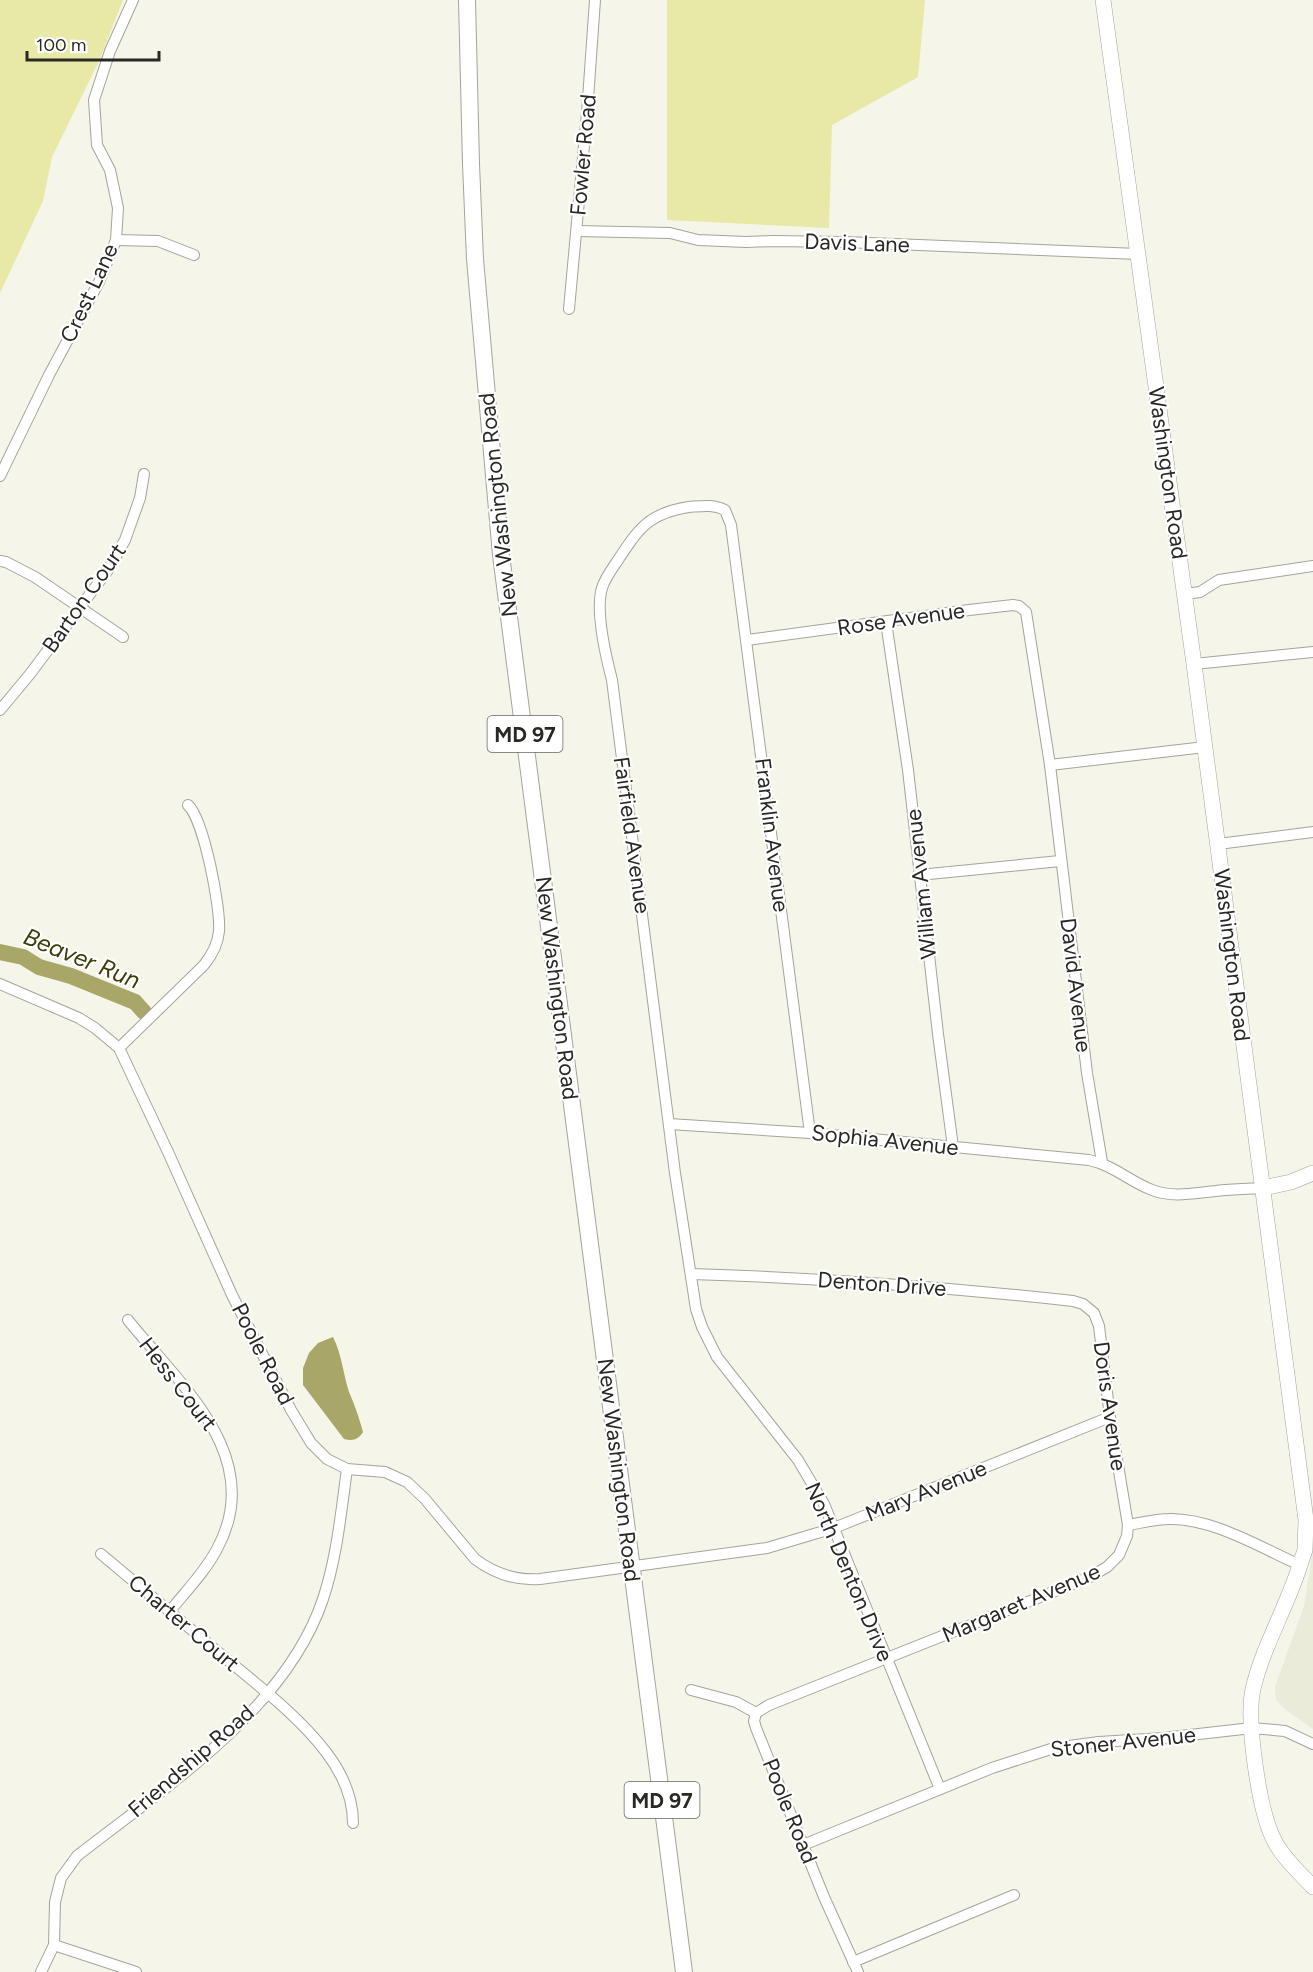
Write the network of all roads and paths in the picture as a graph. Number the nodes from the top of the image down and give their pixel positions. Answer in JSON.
{"nodes":[{"id":1,"x":132,"y":0,"type":"edge"},
{"id":2,"x":467,"y":0,"type":"edge"},
{"id":3,"x":595,"y":0,"type":"edge"},
{"id":4,"x":1103,"y":0,"type":"edge"},
{"id":5,"x":577,"y":231,"type":"junction"},
{"id":6,"x":116,"y":240,"type":"junction"},
{"id":7,"x":1138,"y":254,"type":"junction"},
{"id":8,"x":194,"y":255,"type":"dead end"},
{"id":9,"x":569,"y":309,"type":"dead end"},
{"id":10,"x":144,"y":474,"type":"dead end"},
{"id":11,"x":0,"y":476,"type":"edge"},
{"id":12,"x":734,"y":538,"type":"joint"},
{"id":13,"x":0,"y":561,"type":"edge"},
{"id":14,"x":1313,"y":566,"type":"edge"},
{"id":15,"x":1185,"y":594,"type":"junction"},
{"id":16,"x":79,"y":608,"type":"junction"},
{"id":17,"x":886,"y":622,"type":"junction"},
{"id":18,"x":123,"y":637,"type":"dead end"},
{"id":19,"x":1031,"y":639,"type":"joint"},
{"id":20,"x":747,"y":640,"type":"junction"},
{"id":21,"x":1313,"y":652,"type":"edge"},
{"id":22,"x":1194,"y":664,"type":"junction"},
{"id":23,"x":0,"y":710,"type":"edge"},
{"id":24,"x":1205,"y":747,"type":"junction"},
{"id":25,"x":1050,"y":765,"type":"junction"},
{"id":26,"x":188,"y":805,"type":"dead end"},
{"id":27,"x":1313,"y":832,"type":"edge"},
{"id":28,"x":1218,"y":844,"type":"junction"},
{"id":29,"x":1060,"y":861,"type":"junction"},
{"id":30,"x":919,"y":875,"type":"junction"},
{"id":31,"x":0,"y":984,"type":"edge"},
{"id":32,"x":118,"y":1048,"type":"junction"},
{"id":33,"x":669,"y":1124,"type":"junction"},
{"id":34,"x":810,"y":1133,"type":"junction"},
{"id":35,"x":953,"y":1147,"type":"junction"},
{"id":36,"x":1102,"y":1162,"type":"junction"},
{"id":37,"x":1313,"y":1173,"type":"edge"},
{"id":38,"x":1263,"y":1188,"type":"junction"},
{"id":39,"x":691,"y":1274,"type":"junction"},
{"id":40,"x":1073,"y":1301,"type":"joint"},
{"id":41,"x":128,"y":1320,"type":"dead end"},
{"id":42,"x":1110,"y":1417,"type":"junction"},
{"id":43,"x":347,"y":1469,"type":"junction"},
{"id":44,"x":1308,"y":1496,"type":"edge"},
{"id":45,"x":1128,"y":1525,"type":"junction"},
{"id":46,"x":834,"y":1528,"type":"junction"},
{"id":47,"x":1313,"y":1549,"type":"edge"},
{"id":48,"x":101,"y":1554,"type":"dead end"},
{"id":49,"x":1300,"y":1565,"type":"junction"},
{"id":50,"x":632,"y":1567,"type":"junction"},
{"id":51,"x":170,"y":1611,"type":"junction"},
{"id":52,"x":886,"y":1658,"type":"junction"},
{"id":53,"x":691,"y":1690,"type":"dead end"},
{"id":54,"x":268,"y":1694,"type":"junction"},
{"id":55,"x":756,"y":1713,"type":"junction"},
{"id":56,"x":1252,"y":1728,"type":"junction"},
{"id":57,"x":1313,"y":1744,"type":"edge"},
{"id":58,"x":940,"y":1789,"type":"junction"},
{"id":59,"x":353,"y":1823,"type":"dead end"},
{"id":60,"x":803,"y":1845,"type":"junction"},
{"id":61,"x":1313,"y":1887,"type":"edge"},
{"id":62,"x":1014,"y":1895,"type":"dead end"},
{"id":63,"x":54,"y":1945,"type":"junction"},
{"id":64,"x":855,"y":1967,"type":"edge"},
{"id":65,"x":41,"y":1972,"type":"edge"},
{"id":66,"x":136,"y":1972,"type":"edge"},
{"id":67,"x":684,"y":1972,"type":"edge"}],
"edges":[{"from":1,"to":6,"type":"street","name":"Crest Lane"},
{"from":2,"to":50,"type":"main road","name":"New Washington Road","number":"MD 97"},
{"from":3,"to":5,"type":"street","name":"Fowler Road"},
{"from":4,"to":7,"type":"main road","name":"Washington Road"},
{"from":5,"to":7,"type":"street","name":"Davis Lane"},
{"from":5,"to":9,"type":"street","name":"Fowler Road"},
{"from":6,"to":8,"type":"street"},
{"from":6,"to":11,"type":"street","name":"Crest Lane"},
{"from":7,"to":15,"type":"main road","name":"Washington Road"},
{"from":10,"to":16,"type":"street","name":"Barton Court"},
{"from":12,"to":20,"type":"street","name":"Franklin Avenue"},
{"from":12,"to":33,"type":"street","name":"Fairfield Avenue"},
{"from":13,"to":16,"type":"street"},
{"from":14,"to":15,"type":"street"},
{"from":15,"to":22,"type":"main road","name":"Washington Road"},
{"from":16,"to":18,"type":"street"},
{"from":16,"to":23,"type":"street","name":"Barton Court"},
{"from":17,"to":19,"type":"street","name":"Rose Avenue"},
{"from":17,"to":20,"type":"street","name":"Rose Avenue"},
{"from":17,"to":30,"type":"street","name":"William Avenue"},
{"from":19,"to":25,"type":"street","name":"David Avenue"},
{"from":20,"to":34,"type":"street","name":"Franklin Avenue"},
{"from":21,"to":22,"type":"street"},
{"from":22,"to":24,"type":"main road","name":"Washington Road"},
{"from":24,"to":25,"type":"street"},
{"from":24,"to":28,"type":"main road","name":"Washington Road"},
{"from":25,"to":29,"type":"street","name":"David Avenue"},
{"from":26,"to":32,"type":"street"},
{"from":27,"to":28,"type":"street"},
{"from":28,"to":38,"type":"main road","name":"Washington Road"},
{"from":29,"to":30,"type":"street"},
{"from":29,"to":36,"type":"street","name":"David Avenue"},
{"from":30,"to":35,"type":"street","name":"William Avenue"},
{"from":31,"to":32,"type":"street","name":"Poole Road"},
{"from":32,"to":43,"type":"street","name":"Poole Road"},
{"from":33,"to":34,"type":"street","name":"Sophia Avenue"},
{"from":33,"to":39,"type":"street","name":"Fairfield Avenue"},
{"from":34,"to":35,"type":"street","name":"Sophia Avenue"},
{"from":35,"to":36,"type":"street","name":"Sophia Avenue"},
{"from":36,"to":38,"type":"street"},
{"from":37,"to":38,"type":"main road"},
{"from":38,"to":44,"type":"main road","name":"Washington Road"},
{"from":39,"to":40,"type":"street","name":"Denton Drive"},
{"from":39,"to":46,"type":"street","name":"North Denton Drive"},
{"from":40,"to":42,"type":"street","name":"Doris Avenue"},
{"from":41,"to":51,"type":"street","name":"Hess Court"},
{"from":42,"to":45,"type":"street","name":"Doris Avenue"},
{"from":42,"to":46,"type":"street","name":"Mary Avenue"},
{"from":43,"to":50,"type":"street","name":"Poole Road"},
{"from":43,"to":54,"type":"street","name":"Friendship Road"},
{"from":44,"to":49,"type":"main road","name":"Washington Road"},
{"from":45,"to":49,"type":"street"},
{"from":45,"to":52,"type":"street","name":"Margaret Avenue"},
{"from":46,"to":50,"type":"street","name":"Mary Avenue"},
{"from":46,"to":52,"type":"street","name":"North Denton Drive"},
{"from":47,"to":49,"type":"main road"},
{"from":48,"to":51,"type":"street","name":"Charter Court"},
{"from":49,"to":56,"type":"main road","name":"Washington Road"},
{"from":50,"to":67,"type":"main road","name":"New Washington Road","number":"MD 97"},
{"from":51,"to":54,"type":"street","name":"Charter Court"},
{"from":52,"to":55,"type":"street","name":"Margaret Avenue"},
{"from":52,"to":58,"type":"street","name":"North Denton Drive"},
{"from":53,"to":55,"type":"street"},
{"from":54,"to":59,"type":"street","name":"Charter Court"},
{"from":54,"to":63,"type":"street","name":"Friendship Road"},
{"from":55,"to":60,"type":"street","name":"Poole Road"},
{"from":56,"to":57,"type":"street","name":"Stoner Avenue"},
{"from":56,"to":58,"type":"street","name":"Stoner Avenue"},
{"from":56,"to":61,"type":"main road","name":"Washington Road"},
{"from":58,"to":60,"type":"street","name":"Stoner Avenue"},
{"from":60,"to":64,"type":"street","name":"Poole Road"},
{"from":62,"to":64,"type":"street"},
{"from":63,"to":65,"type":"street","name":"Friendship Road"},
{"from":63,"to":66,"type":"street"}]}
